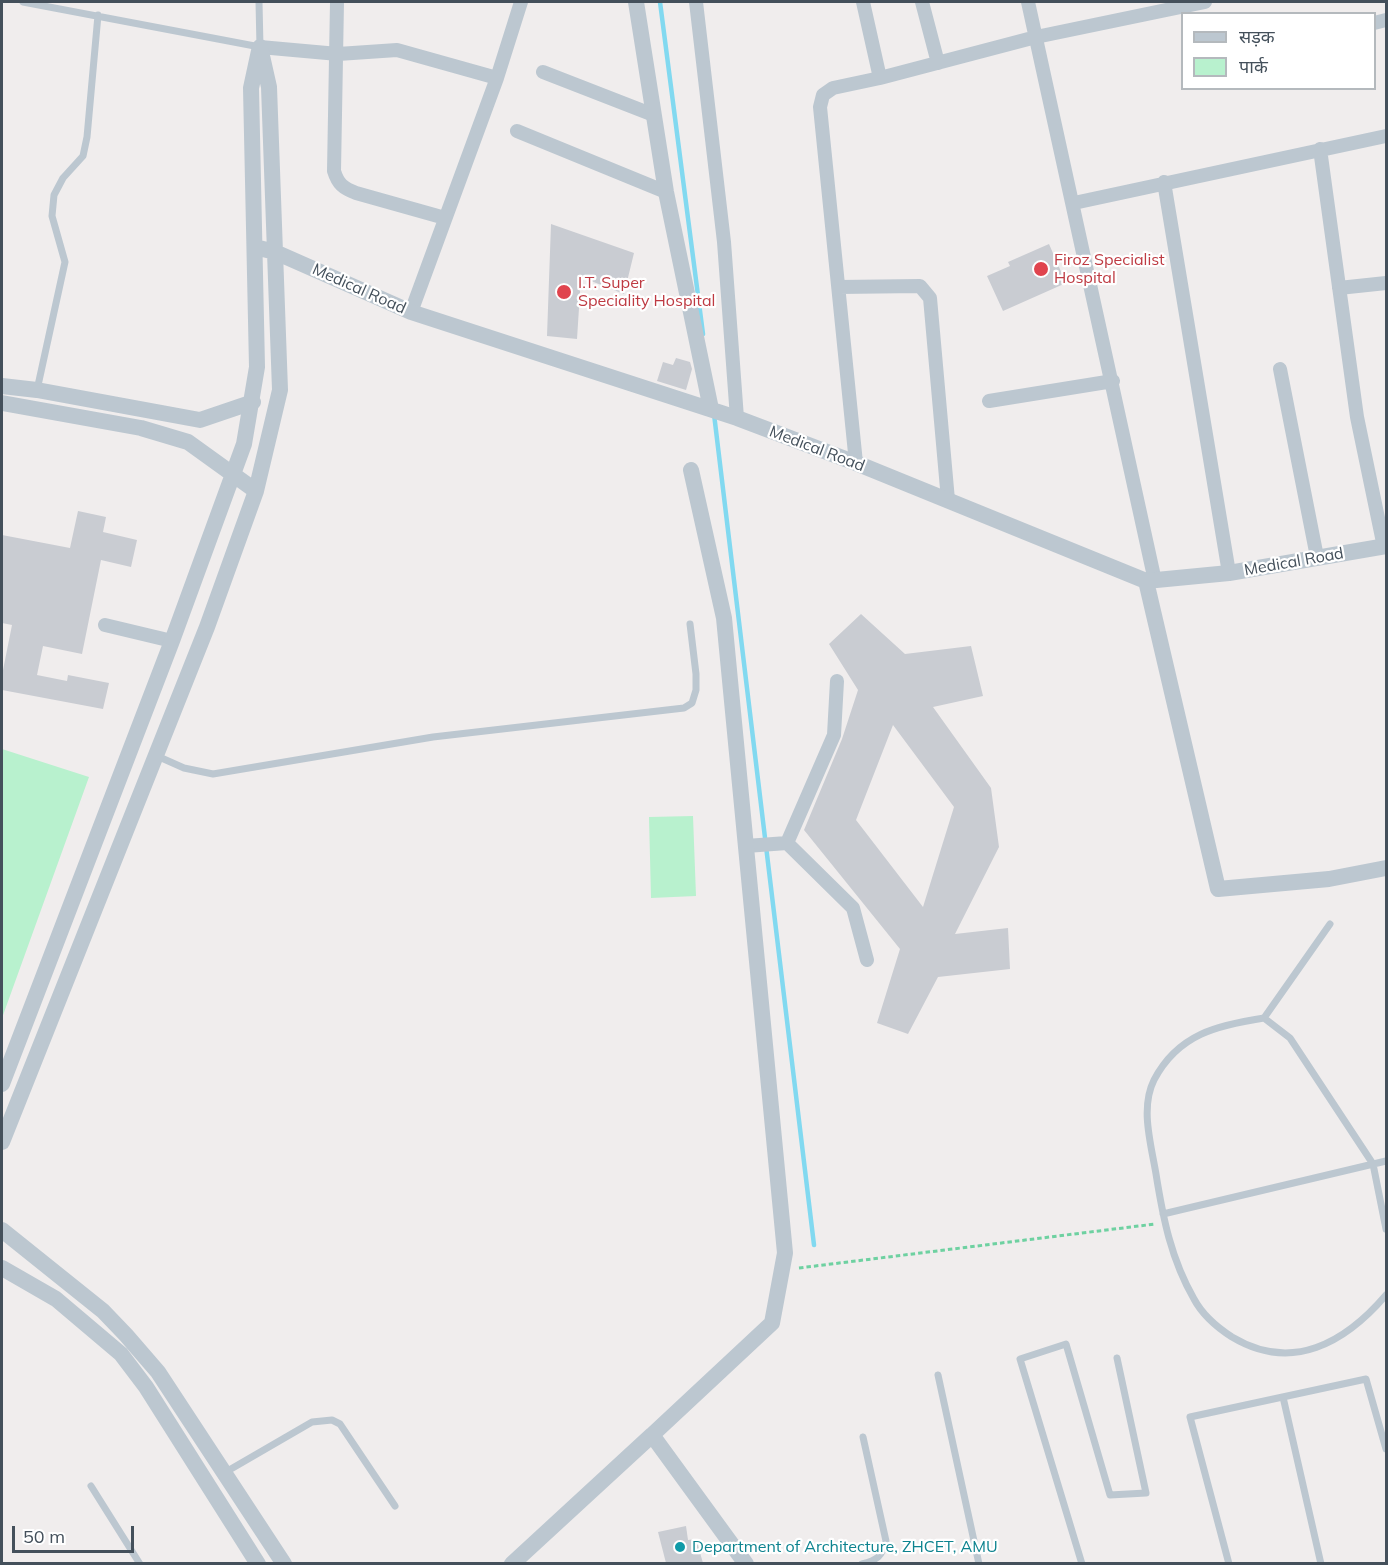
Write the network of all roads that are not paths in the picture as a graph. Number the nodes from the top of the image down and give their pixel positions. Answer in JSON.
{"nodes":[{"id":1,"x":23,"y":2,"type":"edge"},
{"id":2,"x":259,"y":2,"type":"edge"},
{"id":3,"x":338,"y":2,"type":"edge"},
{"id":4,"x":521,"y":2,"type":"edge"},
{"id":5,"x":636,"y":2,"type":"edge"},
{"id":6,"x":696,"y":2,"type":"edge"},
{"id":7,"x":863,"y":2,"type":"edge"},
{"id":8,"x":922,"y":2,"type":"edge"},
{"id":9,"x":1028,"y":2,"type":"edge"},
{"id":10,"x":1205,"y":2,"type":"edge"},
{"id":11,"x":98,"y":15,"type":"junction"},
{"id":12,"x":1036,"y":37,"type":"junction"},
{"id":13,"x":260,"y":47,"type":"junction"},
{"id":14,"x":338,"y":54,"type":"junction"},
{"id":15,"x":938,"y":63,"type":"junction"},
{"id":16,"x":543,"y":72,"type":"dead end"},
{"id":17,"x":497,"y":78,"type":"junction"},
{"id":18,"x":880,"y":78,"type":"junction"},
{"id":19,"x":651,"y":114,"type":"junction"},
{"id":20,"x":517,"y":131,"type":"dead end"},
{"id":21,"x":1386,"y":136,"type":"edge"},
{"id":22,"x":1320,"y":149,"type":"junction"},
{"id":23,"x":1164,"y":182,"type":"junction"},
{"id":24,"x":666,"y":192,"type":"junction"},
{"id":25,"x":1074,"y":202,"type":"junction"},
{"id":26,"x":445,"y":218,"type":"junction"},
{"id":27,"x":255,"y":247,"type":"junction"},
{"id":28,"x":274,"y":252,"type":"junction"},
{"id":29,"x":1386,"y":283,"type":"edge"},
{"id":30,"x":839,"y":287,"type":"junction"},
{"id":31,"x":1339,"y":288,"type":"junction"},
{"id":32,"x":411,"y":312,"type":"junction"},
{"id":33,"x":1280,"y":369,"type":"dead end"},
{"id":34,"x":1113,"y":381,"type":"junction"},
{"id":35,"x":2,"y":386,"type":"edge"},
{"id":36,"x":37,"y":390,"type":"junction"},
{"id":37,"x":989,"y":401,"type":"dead end"},
{"id":38,"x":253,"y":402,"type":"junction"},
{"id":39,"x":2,"y":403,"type":"edge"},
{"id":40,"x":711,"y":409,"type":"junction"},
{"id":41,"x":737,"y":418,"type":"junction"},
{"id":42,"x":856,"y":464,"type":"junction"},
{"id":43,"x":691,"y":470,"type":"dead end"},
{"id":44,"x":233,"y":474,"type":"junction"},
{"id":45,"x":256,"y":491,"type":"junction"},
{"id":46,"x":948,"y":500,"type":"junction"},
{"id":47,"x":1385,"y":546,"type":"edge"},
{"id":48,"x":1317,"y":557,"type":"junction"},
{"id":49,"x":1229,"y":573,"type":"junction"},
{"id":50,"x":1151,"y":581,"type":"junction"},
{"id":51,"x":690,"y":624,"type":"dead end"},
{"id":52,"x":105,"y":625,"type":"dead end"},
{"id":53,"x":172,"y":641,"type":"junction"},
{"id":54,"x":837,"y":681,"type":"dead end"},
{"id":55,"x":155,"y":755,"type":"junction"},
{"id":56,"x":787,"y":843,"type":"junction"},
{"id":57,"x":746,"y":846,"type":"junction"},
{"id":58,"x":1386,"y":868,"type":"edge"},
{"id":59,"x":1329,"y":924,"type":"dead end"},
{"id":60,"x":867,"y":960,"type":"dead end"},
{"id":61,"x":1264,"y":1018,"type":"junction"},
{"id":62,"x":22,"y":1032,"type":"junction"},
{"id":63,"x":41,"y":1040,"type":"junction"},
{"id":64,"x":2,"y":1084,"type":"edge"},
{"id":65,"x":2,"y":1142,"type":"edge"},
{"id":66,"x":1386,"y":1161,"type":"edge"},
{"id":67,"x":1373,"y":1164,"type":"junction"},
{"id":68,"x":1163,"y":1214,"type":"junction"},
{"id":69,"x":1386,"y":1229,"type":"edge"},
{"id":70,"x":2,"y":1230,"type":"edge"},
{"id":71,"x":2,"y":1268,"type":"edge"},
{"id":72,"x":1386,"y":1295,"type":"edge"},
{"id":73,"x":1117,"y":1358,"type":"dead end"},
{"id":74,"x":938,"y":1375,"type":"dead end"},
{"id":75,"x":1283,"y":1397,"type":"junction"},
{"id":76,"x":652,"y":1436,"type":"junction"},
{"id":77,"x":863,"y":1437,"type":"dead end"},
{"id":78,"x":1386,"y":1449,"type":"edge"},
{"id":79,"x":224,"y":1473,"type":"junction"},
{"id":80,"x":91,"y":1486,"type":"dead end"},
{"id":81,"x":394,"y":1506,"type":"dead end"},
{"id":82,"x":140,"y":1563,"type":"edge"},
{"id":83,"x":258,"y":1563,"type":"edge"},
{"id":84,"x":284,"y":1563,"type":"edge"},
{"id":85,"x":512,"y":1563,"type":"edge"},
{"id":86,"x":746,"y":1563,"type":"edge"},
{"id":87,"x":861,"y":1563,"type":"edge"},
{"id":88,"x":979,"y":1563,"type":"edge"},
{"id":89,"x":1082,"y":1563,"type":"edge"},
{"id":90,"x":1229,"y":1563,"type":"edge"},
{"id":91,"x":1321,"y":1563,"type":"edge"}],
"edges":[{"from":1,"to":11,"type":"lane"},
{"from":2,"to":13,"type":"lane"},
{"from":3,"to":14,"type":"street"},
{"from":4,"to":17,"type":"street"},
{"from":5,"to":19,"type":"street"},
{"from":6,"to":41,"type":"street"},
{"from":7,"to":18,"type":"street"},
{"from":8,"to":15,"type":"street"},
{"from":9,"to":12,"type":"street"},
{"from":10,"to":12,"type":"street"},
{"from":11,"to":13,"type":"lane"},
{"from":11,"to":36,"type":"lane"},
{"from":12,"to":15,"type":"street"},
{"from":12,"to":25,"type":"street"},
{"from":13,"to":14,"type":"street"},
{"from":13,"to":27,"type":"street"},
{"from":13,"to":28,"type":"street"},
{"from":14,"to":17,"type":"street"},
{"from":14,"to":26,"type":"street"},
{"from":15,"to":18,"type":"street"},
{"from":16,"to":19,"type":"street"},
{"from":17,"to":26,"type":"street"},
{"from":18,"to":30,"type":"street"},
{"from":19,"to":24,"type":"street"},
{"from":20,"to":24,"type":"street"},
{"from":21,"to":22,"type":"street"},
{"from":22,"to":23,"type":"street"},
{"from":22,"to":31,"type":"street"},
{"from":23,"to":25,"type":"street"},
{"from":23,"to":49,"type":"street"},
{"from":24,"to":40,"type":"street"},
{"from":25,"to":34,"type":"street"},
{"from":26,"to":32,"type":"street"},
{"from":27,"to":28,"type":"street","name":"Medical Road"},
{"from":27,"to":38,"type":"street"},
{"from":28,"to":32,"type":"street","name":"Medical Road"},
{"from":28,"to":45,"type":"street"},
{"from":29,"to":31,"type":"street"},
{"from":30,"to":42,"type":"street"},
{"from":30,"to":46,"type":"street"},
{"from":31,"to":47,"type":"street"},
{"from":32,"to":40,"type":"street","name":"Medical Road"},
{"from":33,"to":48,"type":"street"},
{"from":34,"to":37,"type":"street"},
{"from":34,"to":50,"type":"street"},
{"from":35,"to":36,"type":"street"},
{"from":36,"to":38,"type":"street"},
{"from":38,"to":44,"type":"street"},
{"from":39,"to":44,"type":"street"},
{"from":40,"to":41,"type":"street","name":"Medical Road"},
{"from":41,"to":42,"type":"street","name":"Medical Road"},
{"from":42,"to":46,"type":"street","name":"Medical Road"},
{"from":43,"to":57,"type":"street"},
{"from":44,"to":45,"type":"street"},
{"from":44,"to":53,"type":"street"},
{"from":45,"to":55,"type":"street"},
{"from":46,"to":50,"type":"street","name":"Medical Road"},
{"from":47,"to":48,"type":"street","name":"Medical Road"},
{"from":48,"to":49,"type":"street","name":"Medical Road"},
{"from":49,"to":50,"type":"street","name":"Medical Road"},
{"from":50,"to":58,"type":"street"},
{"from":51,"to":55,"type":"lane"},
{"from":52,"to":53,"type":"street"},
{"from":53,"to":62,"type":"street"},
{"from":54,"to":56,"type":"street"},
{"from":55,"to":63,"type":"street"},
{"from":56,"to":57,"type":"street"},
{"from":56,"to":60,"type":"street"},
{"from":57,"to":76,"type":"street"},
{"from":59,"to":61,"type":"lane"},
{"from":61,"to":67,"type":"lane"},
{"from":61,"to":68,"type":"lane"},
{"from":62,"to":63,"type":"street"},
{"from":62,"to":64,"type":"street"},
{"from":63,"to":65,"type":"street"},
{"from":66,"to":67,"type":"lane"},
{"from":67,"to":68,"type":"lane"},
{"from":67,"to":69,"type":"lane"},
{"from":68,"to":72,"type":"lane"},
{"from":70,"to":79,"type":"street"},
{"from":71,"to":83,"type":"street"},
{"from":73,"to":89,"type":"lane"},
{"from":74,"to":88,"type":"lane"},
{"from":75,"to":78,"type":"lane"},
{"from":75,"to":90,"type":"lane"},
{"from":75,"to":91,"type":"lane"},
{"from":76,"to":85,"type":"street"},
{"from":76,"to":86,"type":"street"},
{"from":77,"to":87,"type":"lane"},
{"from":79,"to":81,"type":"lane"},
{"from":79,"to":84,"type":"street"},
{"from":80,"to":82,"type":"lane"}]}
